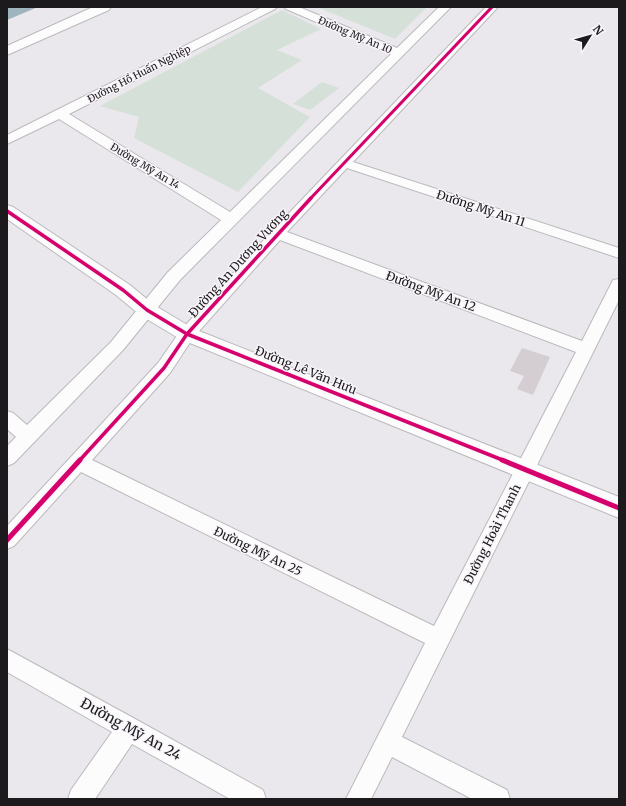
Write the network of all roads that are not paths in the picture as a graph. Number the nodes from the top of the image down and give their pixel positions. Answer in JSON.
{"nodes":[{"id":1,"x":104,"y":7,"type":"edge"},
{"id":2,"x":271,"y":7,"type":"edge"},
{"id":3,"x":290,"y":7,"type":"edge"},
{"id":4,"x":445,"y":7,"type":"edge"},
{"id":5,"x":492,"y":7,"type":"edge"},
{"id":6,"x":7,"y":50,"type":"edge"},
{"id":7,"x":398,"y":53,"type":"junction"},
{"id":8,"x":60,"y":114,"type":"junction"},
{"id":9,"x":7,"y":140,"type":"edge"},
{"id":10,"x":344,"y":163,"type":"junction"},
{"id":11,"x":7,"y":211,"type":"edge"},
{"id":12,"x":230,"y":218,"type":"junction"},
{"id":13,"x":277,"y":234,"type":"junction"},
{"id":14,"x":619,"y":253,"type":"edge"},
{"id":15,"x":619,"y":284,"type":"edge"},
{"id":16,"x":147,"y":310,"type":"junction"},
{"id":17,"x":187,"y":334,"type":"junction"},
{"id":18,"x":585,"y":349,"type":"junction"},
{"id":19,"x":7,"y":418,"type":"edge"},
{"id":20,"x":28,"y":437,"type":"junction"},
{"id":21,"x":7,"y":458,"type":"edge"},
{"id":22,"x":78,"y":462,"type":"junction"},
{"id":23,"x":525,"y":469,"type":"junction"},
{"id":24,"x":619,"y":508,"type":"edge"},
{"id":25,"x":7,"y":540,"type":"edge"},
{"id":26,"x":439,"y":639,"type":"junction"},
{"id":27,"x":7,"y":660,"type":"edge"},
{"id":28,"x":129,"y":728,"type":"junction"},
{"id":29,"x":387,"y":742,"type":"junction"},
{"id":30,"x":80,"y":799,"type":"edge"},
{"id":31,"x":254,"y":799,"type":"edge"},
{"id":32,"x":358,"y":799,"type":"edge"},
{"id":33,"x":498,"y":799,"type":"edge"}],
"edges":[{"from":1,"to":6,"type":"street"},
{"from":2,"to":8,"type":"street","name":"Đường Hồ Huấn Nghiệp"},
{"from":3,"to":7,"type":"street","name":"Đường Mỹ An 10"},
{"from":4,"to":7,"type":"street"},
{"from":5,"to":10,"type":"street","name":"Đường An Dương Vương"},
{"from":7,"to":12,"type":"street"},
{"from":8,"to":9,"type":"street","name":"Đường Hồ Huấn Nghiệp"},
{"from":8,"to":12,"type":"street","name":"Đường Mỹ An 14"},
{"from":10,"to":13,"type":"street","name":"Đường An Dương Vương"},
{"from":10,"to":14,"type":"street","name":"Đường Mỹ An 11"},
{"from":11,"to":16,"type":"street","name":"Đường Lê Văn Hưu"},
{"from":12,"to":16,"type":"street"},
{"from":13,"to":17,"type":"street","name":"Đường An Dương Vương"},
{"from":13,"to":18,"type":"street","name":"Đường Mỹ An 12"},
{"from":15,"to":18,"type":"street","name":"Đường Hoài Thanh"},
{"from":16,"to":17,"type":"street","name":"Đường Lê Văn Hưu"},
{"from":16,"to":20,"type":"street"},
{"from":17,"to":22,"type":"street","name":"Đường An Dương Vương"},
{"from":17,"to":23,"type":"street","name":"Đường Lê Văn Hưu"},
{"from":18,"to":23,"type":"street","name":"Đường Hoài Thanh"},
{"from":19,"to":20,"type":"street"},
{"from":20,"to":21,"type":"street"},
{"from":22,"to":25,"type":"street","name":"Đường An Dương Vương"},
{"from":22,"to":26,"type":"street","name":"Đường Mỹ An 25"},
{"from":23,"to":24,"type":"street","name":"Đường Lê Văn Hưu"},
{"from":23,"to":26,"type":"street","name":"Đường Hoài Thanh"},
{"from":26,"to":29,"type":"street","name":"Đường Hoài Thanh"},
{"from":27,"to":28,"type":"street","name":"Đường Mỹ An 24"},
{"from":28,"to":30,"type":"street"},
{"from":28,"to":31,"type":"street","name":"Đường Mỹ An 24"},
{"from":29,"to":32,"type":"street","name":"Đường Hoài Thanh"},
{"from":29,"to":33,"type":"street"}]}
